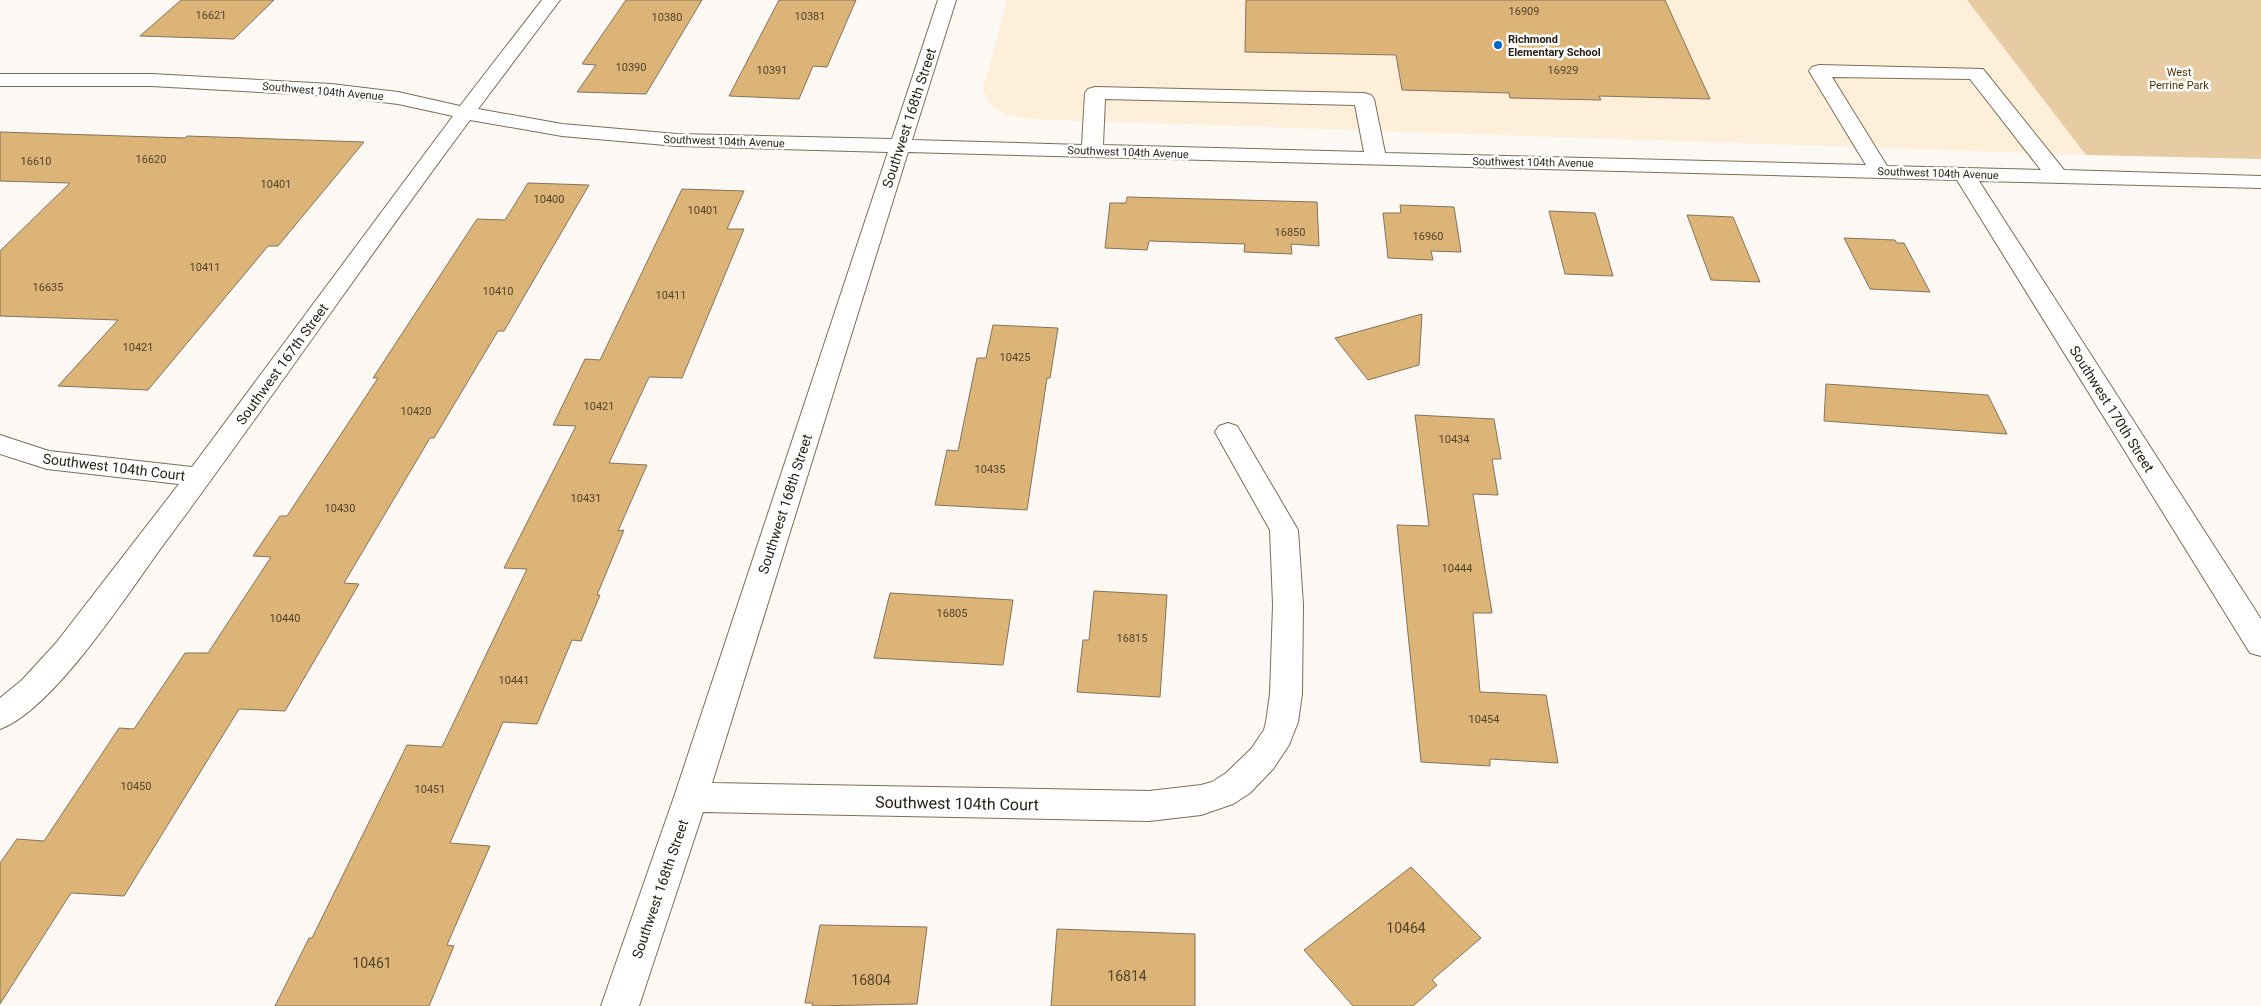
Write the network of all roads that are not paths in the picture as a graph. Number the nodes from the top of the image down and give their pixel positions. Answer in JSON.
{"nodes":[{"id":1,"x":551,"y":0,"type":"edge"},
{"id":2,"x":947,"y":0,"type":"edge"},
{"id":3,"x":0,"y":80,"type":"edge"},
{"id":4,"x":465,"y":113,"type":"junction"},
{"id":5,"x":901,"y":145,"type":"junction"},
{"id":6,"x":1092,"y":151,"type":"junction"},
{"id":7,"x":1376,"y":158,"type":"junction"},
{"id":8,"x":1880,"y":171,"type":"junction"},
{"id":9,"x":1962,"y":173,"type":"junction"},
{"id":10,"x":2058,"y":176,"type":"junction"},
{"id":11,"x":2261,"y":182,"type":"edge"},
{"id":12,"x":1228,"y":432,"type":"dead end"},
{"id":13,"x":0,"y":444,"type":"edge"},
{"id":14,"x":199,"y":477,"type":"junction"},
{"id":15,"x":2261,"y":644,"type":"edge"},
{"id":16,"x":0,"y":716,"type":"edge"},
{"id":17,"x":691,"y":797,"type":"junction"},
{"id":18,"x":620,"y":1006,"type":"edge"}],
"edges":[{"from":1,"to":4,"type":"street","name":"Southwest 167th Street"},
{"from":2,"to":5,"type":"street","name":"Southwest 168th Street"},
{"from":3,"to":4,"type":"street","name":"Southwest 104th Avenue"},
{"from":4,"to":5,"type":"street","name":"Southwest 104th Avenue"},
{"from":4,"to":14,"type":"street","name":"Southwest 167th Street"},
{"from":5,"to":6,"type":"street","name":"Southwest 104th Avenue"},
{"from":5,"to":17,"type":"street","name":"Southwest 168th Street"},
{"from":6,"to":7,"type":"street","name":"Southwest 104th Avenue"},
{"from":6,"to":7,"type":"street"},
{"from":7,"to":8,"type":"street","name":"Southwest 104th Avenue"},
{"from":8,"to":9,"type":"street","name":"Southwest 104th Avenue"},
{"from":8,"to":10,"type":"street"},
{"from":9,"to":10,"type":"street","name":"Southwest 104th Avenue"},
{"from":9,"to":15,"type":"street","name":"Southwest 170th Street"},
{"from":10,"to":11,"type":"street","name":"Southwest 104th Avenue"},
{"from":12,"to":17,"type":"street","name":"Southwest 104th Court"},
{"from":13,"to":14,"type":"street","name":"Southwest 104th Court"},
{"from":14,"to":16,"type":"street","name":"Southwest 167th Street"},
{"from":17,"to":18,"type":"street","name":"Southwest 168th Street"}]}
